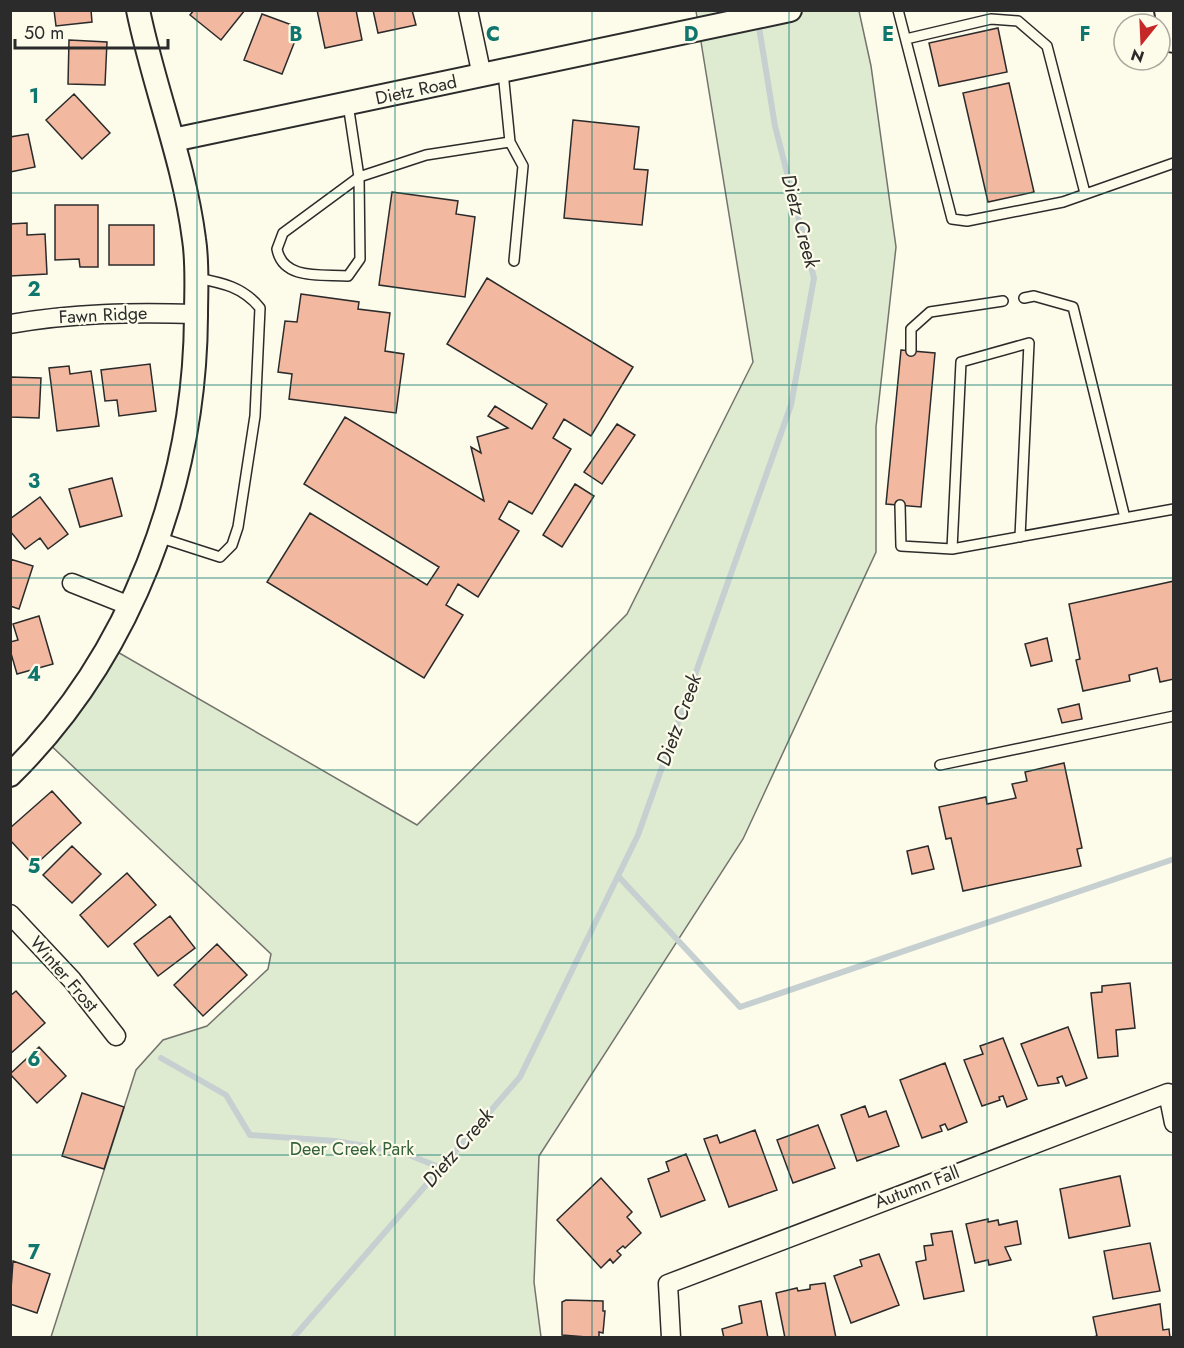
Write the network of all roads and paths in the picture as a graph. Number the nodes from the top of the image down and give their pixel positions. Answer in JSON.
{"nodes":[{"id":1,"x":138,"y":10,"type":"edge"},
{"id":2,"x":468,"y":10,"type":"edge"},
{"id":3,"x":790,"y":10,"type":"edge"},
{"id":4,"x":898,"y":10,"type":"edge"},
{"id":5,"x":1168,"y":10,"type":"edge"},
{"id":6,"x":1173,"y":38,"type":"edge"},
{"id":7,"x":906,"y":39,"type":"junction"},
{"id":8,"x":492,"y":74,"type":"junction"},
{"id":9,"x":348,"y":104,"type":"junction"},
{"id":10,"x":173,"y":140,"type":"junction"},
{"id":11,"x":510,"y":142,"type":"junction"},
{"id":12,"x":1173,"y":163,"type":"edge"},
{"id":13,"x":359,"y":177,"type":"junction"},
{"id":14,"x":1085,"y":194,"type":"junction"},
{"id":15,"x":514,"y":261,"type":"dead end"},
{"id":16,"x":197,"y":278,"type":"junction"},
{"id":17,"x":1024,"y":298,"type":"dead end"},
{"id":18,"x":1003,"y":301,"type":"dead end"},
{"id":19,"x":196,"y":314,"type":"junction"},
{"id":20,"x":10,"y":324,"type":"edge"},
{"id":21,"x":911,"y":351,"type":"dead end"},
{"id":22,"x":900,"y":505,"type":"dead end"},
{"id":23,"x":1173,"y":509,"type":"edge"},
{"id":24,"x":1125,"y":518,"type":"junction"},
{"id":25,"x":158,"y":537,"type":"junction"},
{"id":26,"x":1020,"y":537,"type":"junction"},
{"id":27,"x":952,"y":549,"type":"junction"},
{"id":28,"x":72,"y":584,"type":"dead end"},
{"id":29,"x":130,"y":606,"type":"junction"},
{"id":30,"x":1173,"y":716,"type":"edge"},
{"id":31,"x":940,"y":765,"type":"dead end"},
{"id":32,"x":10,"y":775,"type":"edge"},
{"id":33,"x":10,"y":914,"type":"edge"},
{"id":34,"x":116,"y":1036,"type":"dead end"},
{"id":35,"x":1173,"y":1123,"type":"edge"},
{"id":36,"x":671,"y":1338,"type":"edge"}],
"edges":[{"from":1,"to":10,"type":"street"},
{"from":2,"to":8,"type":"street"},
{"from":3,"to":8,"type":"street","name":"Dietz Road"},
{"from":4,"to":7,"type":"lane"},
{"from":5,"to":6,"type":"main road"},
{"from":7,"to":14,"type":"lane"},
{"from":7,"to":14,"type":"lane"},
{"from":8,"to":9,"type":"street","name":"Dietz Road"},
{"from":8,"to":11,"type":"lane"},
{"from":9,"to":10,"type":"street","name":"Dietz Road"},
{"from":9,"to":13,"type":"lane"},
{"from":10,"to":16,"type":"street"},
{"from":11,"to":13,"type":"lane"},
{"from":11,"to":15,"type":"lane"},
{"from":12,"to":14,"type":"lane"},
{"from":13,"to":13,"type":"lane"},
{"from":16,"to":19,"type":"street"},
{"from":16,"to":25,"type":"lane"},
{"from":17,"to":24,"type":"lane"},
{"from":18,"to":21,"type":"lane"},
{"from":19,"to":20,"type":"street","name":"Fawn Ridge"},
{"from":19,"to":25,"type":"street"},
{"from":22,"to":27,"type":"lane"},
{"from":23,"to":24,"type":"lane"},
{"from":24,"to":26,"type":"lane"},
{"from":25,"to":29,"type":"street"},
{"from":26,"to":27,"type":"lane"},
{"from":26,"to":27,"type":"lane"},
{"from":28,"to":29,"type":"street"},
{"from":29,"to":32,"type":"street"},
{"from":30,"to":31,"type":"lane"},
{"from":33,"to":34,"type":"street","name":"Winter Frost"},
{"from":35,"to":36,"type":"street","name":"Autumn Fall"}]}
